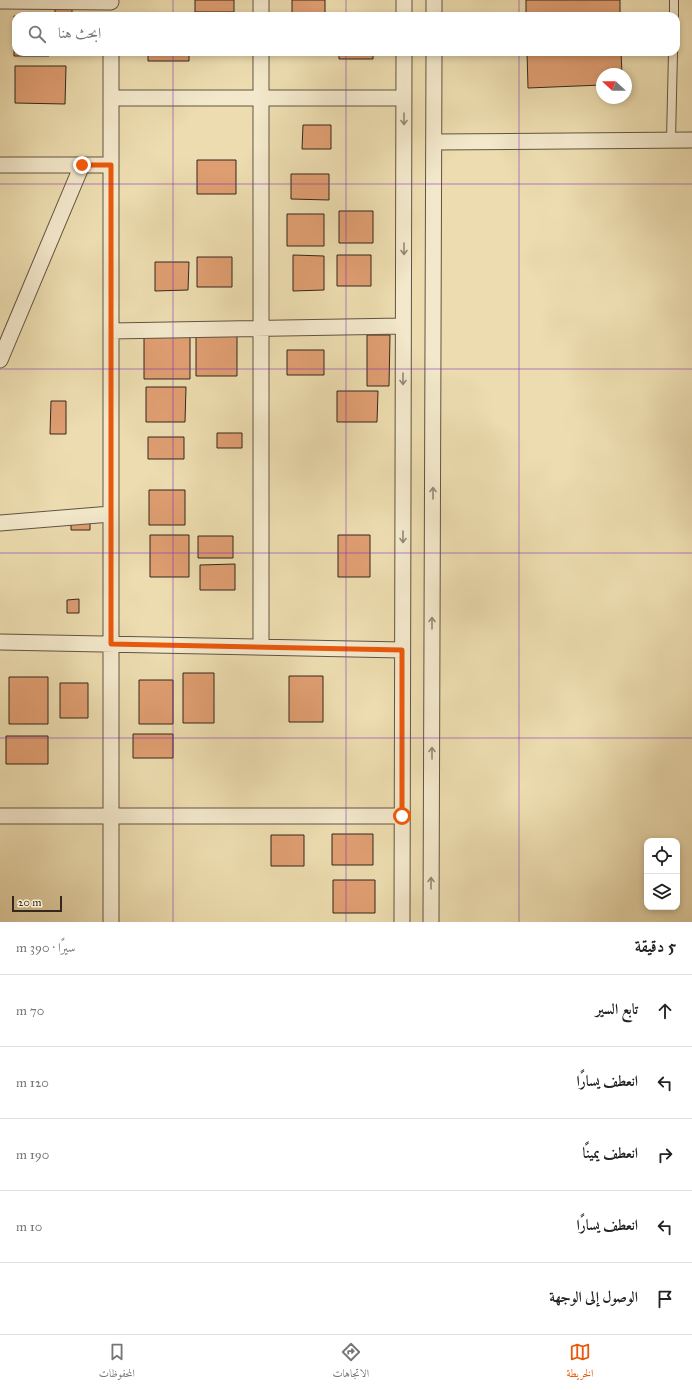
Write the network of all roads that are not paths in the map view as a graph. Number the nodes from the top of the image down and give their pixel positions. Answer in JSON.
{"nodes":[{"id":1,"x":260,"y":0,"type":"edge"},
{"id":2,"x":404,"y":0,"type":"edge"},
{"id":3,"x":434,"y":0,"type":"edge"},
{"id":4,"x":674,"y":0,"type":"edge"},
{"id":5,"x":0,"y":1,"type":"edge"},
{"id":6,"x":111,"y":6,"type":"edge"},
{"id":7,"x":260,"y":12,"type":"edge"},
{"id":8,"x":404,"y":12,"type":"edge"},
{"id":9,"x":434,"y":12,"type":"edge"},
{"id":10,"x":674,"y":12,"type":"edge"},
{"id":11,"x":111,"y":56,"type":"edge"},
{"id":12,"x":261,"y":56,"type":"edge"},
{"id":13,"x":404,"y":56,"type":"edge"},
{"id":14,"x":434,"y":56,"type":"edge"},
{"id":15,"x":673,"y":56,"type":"edge"},
{"id":16,"x":111,"y":98,"type":"junction"},
{"id":17,"x":261,"y":98,"type":"junction"},
{"id":18,"x":404,"y":98,"type":"junction"},
{"id":19,"x":671,"y":140,"type":"junction"},
{"id":20,"x":692,"y":140,"type":"edge"},
{"id":21,"x":434,"y":142,"type":"junction"},
{"id":22,"x":0,"y":165,"type":"edge"},
{"id":23,"x":82,"y":165,"type":"junction"},
{"id":24,"x":111,"y":165,"type":"junction"},
{"id":25,"x":403,"y":326,"type":"junction"},
{"id":26,"x":261,"y":328,"type":"junction"},
{"id":27,"x":111,"y":331,"type":"junction"},
{"id":28,"x":0,"y":360,"type":"edge"},
{"id":29,"x":111,"y":514,"type":"junction"},
{"id":30,"x":0,"y":523,"type":"edge"},
{"id":31,"x":0,"y":640,"type":"edge"},
{"id":32,"x":111,"y":644,"type":"junction"},
{"id":33,"x":261,"y":647,"type":"junction"},
{"id":34,"x":402,"y":650,"type":"junction"},
{"id":35,"x":0,"y":816,"type":"edge"},
{"id":36,"x":111,"y":816,"type":"junction"},
{"id":37,"x":402,"y":816,"type":"junction"},
{"id":38,"x":111,"y":922,"type":"edge"},
{"id":39,"x":402,"y":922,"type":"edge"},
{"id":40,"x":431,"y":922,"type":"edge"}],
"edges":[{"from":1,"to":7,"type":"street"},
{"from":2,"to":8,"type":"street"},
{"from":3,"to":9,"type":"street"},
{"from":4,"to":10,"type":"lane"},
{"from":5,"to":6,"type":"street"},
{"from":11,"to":16,"type":"street"},
{"from":12,"to":17,"type":"street"},
{"from":13,"to":18,"type":"street"},
{"from":14,"to":21,"type":"street"},
{"from":15,"to":19,"type":"lane"},
{"from":16,"to":17,"type":"street"},
{"from":16,"to":24,"type":"street"},
{"from":17,"to":18,"type":"street"},
{"from":17,"to":26,"type":"street"},
{"from":18,"to":25,"type":"street","one_way":true},
{"from":19,"to":20,"type":"street"},
{"from":19,"to":21,"type":"street"},
{"from":40,"to":21,"type":"street","one_way":true},
{"from":22,"to":23,"type":"street"},
{"from":23,"to":24,"type":"street"},
{"from":23,"to":28,"type":"street"},
{"from":24,"to":27,"type":"street"},
{"from":25,"to":26,"type":"street"},
{"from":25,"to":34,"type":"street","one_way":true},
{"from":26,"to":27,"type":"street"},
{"from":26,"to":33,"type":"street"},
{"from":27,"to":29,"type":"street"},
{"from":29,"to":30,"type":"street"},
{"from":29,"to":32,"type":"street"},
{"from":31,"to":32,"type":"street"},
{"from":32,"to":33,"type":"street"},
{"from":32,"to":36,"type":"street"},
{"from":33,"to":34,"type":"street"},
{"from":34,"to":37,"type":"street"},
{"from":35,"to":36,"type":"street"},
{"from":36,"to":37,"type":"street"},
{"from":36,"to":38,"type":"street"},
{"from":37,"to":39,"type":"street"}]}
